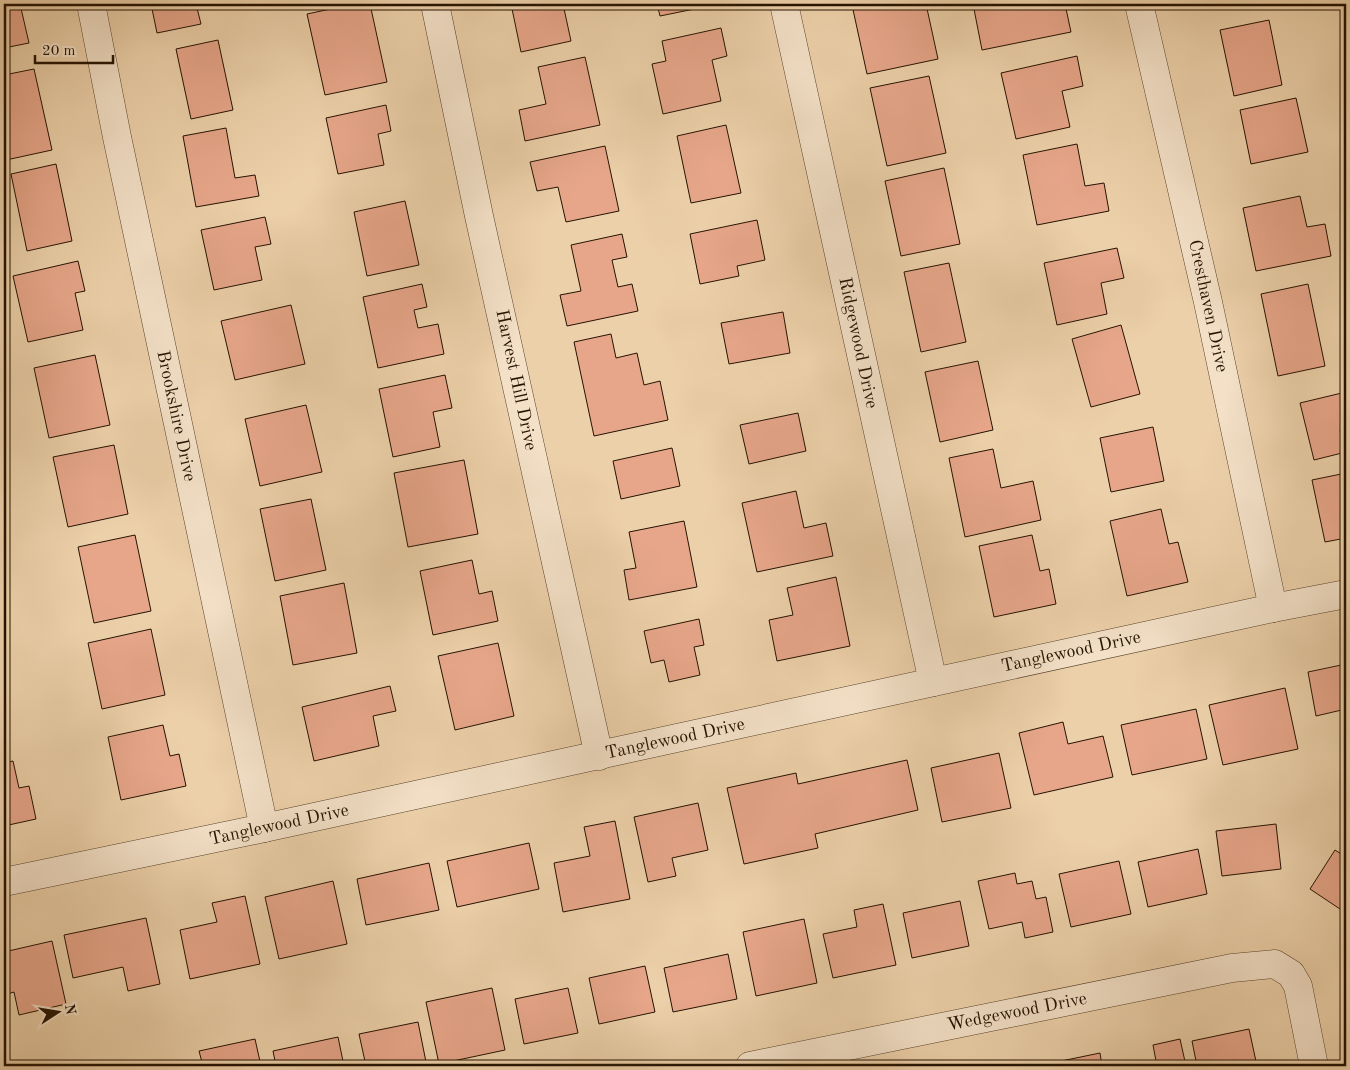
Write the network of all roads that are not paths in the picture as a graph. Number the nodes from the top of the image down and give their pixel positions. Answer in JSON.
{"nodes":[{"id":1,"x":91,"y":4,"type":"edge"},
{"id":2,"x":435,"y":4,"type":"edge"},
{"id":3,"x":784,"y":4,"type":"edge"},
{"id":4,"x":1139,"y":4,"type":"edge"},
{"id":5,"x":1346,"y":594,"type":"edge"},
{"id":6,"x":1273,"y":608,"type":"junction"},
{"id":7,"x":933,"y":682,"type":"junction"},
{"id":8,"x":599,"y":756,"type":"junction"},
{"id":9,"x":264,"y":828,"type":"junction"},
{"id":10,"x":4,"y":882,"type":"edge"},
{"id":11,"x":750,"y":1066,"type":"edge"},
{"id":12,"x":1314,"y":1066,"type":"edge"}],
"edges":[{"from":1,"to":9,"type":"street","name":"Brookshire Drive"},
{"from":2,"to":8,"type":"street","name":"Harvest Hill Drive"},
{"from":3,"to":7,"type":"street","name":"Ridgewood Drive"},
{"from":4,"to":6,"type":"street","name":"Cresthaven Drive"},
{"from":5,"to":6,"type":"street","name":"Tanglewood Drive"},
{"from":6,"to":7,"type":"street","name":"Tanglewood Drive"},
{"from":7,"to":8,"type":"street","name":"Tanglewood Drive"},
{"from":8,"to":9,"type":"street","name":"Tanglewood Drive"},
{"from":9,"to":10,"type":"street","name":"Tanglewood Drive"},
{"from":11,"to":12,"type":"street","name":"Wedgewood Drive"}]}
